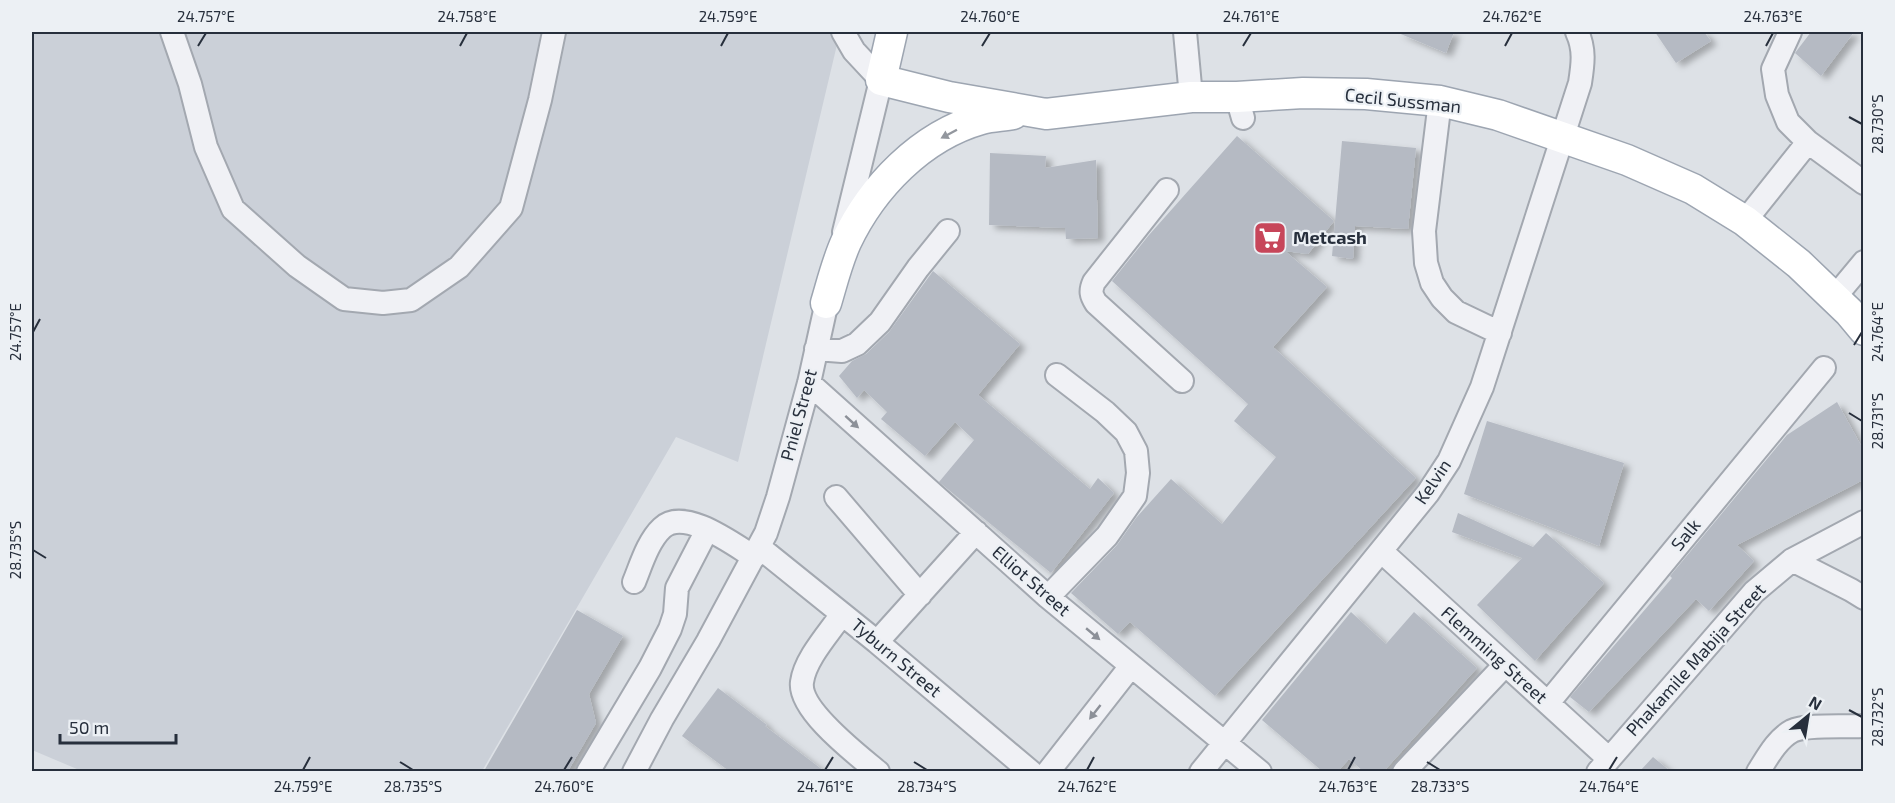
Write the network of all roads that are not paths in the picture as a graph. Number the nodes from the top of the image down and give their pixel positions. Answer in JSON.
{"nodes":[{"id":1,"x":172,"y":32,"type":"edge"},
{"id":2,"x":554,"y":32,"type":"edge"},
{"id":3,"x":843,"y":32,"type":"edge"},
{"id":4,"x":892,"y":32,"type":"edge"},
{"id":5,"x":1185,"y":32,"type":"edge"},
{"id":6,"x":1577,"y":32,"type":"edge"},
{"id":7,"x":1790,"y":32,"type":"edge"},
{"id":8,"x":881,"y":80,"type":"junction"},
{"id":9,"x":1191,"y":97,"type":"junction"},
{"id":10,"x":1440,"y":101,"type":"junction"},
{"id":11,"x":1046,"y":114,"type":"junction"},
{"id":12,"x":1563,"y":136,"type":"junction"},
{"id":13,"x":1808,"y":142,"type":"junction"},
{"id":14,"x":1863,"y":183,"type":"edge"},
{"id":15,"x":1167,"y":190,"type":"dead end"},
{"id":16,"x":1745,"y":220,"type":"junction"},
{"id":17,"x":948,"y":231,"type":"dead end"},
{"id":18,"x":1863,"y":262,"type":"edge"},
{"id":19,"x":1834,"y":298,"type":"junction"},
{"id":20,"x":826,"y":303,"type":"junction"},
{"id":21,"x":1863,"y":330,"type":"edge"},
{"id":22,"x":1500,"y":333,"type":"junction"},
{"id":23,"x":816,"y":349,"type":"junction"},
{"id":24,"x":1824,"y":368,"type":"dead end"},
{"id":25,"x":1057,"y":375,"type":"dead end"},
{"id":26,"x":1182,"y":381,"type":"dead end"},
{"id":27,"x":809,"y":383,"type":"junction"},
{"id":28,"x":836,"y":497,"type":"dead end"},
{"id":29,"x":1863,"y":522,"type":"edge"},
{"id":30,"x":707,"y":530,"type":"junction"},
{"id":31,"x":976,"y":532,"type":"junction"},
{"id":32,"x":1381,"y":551,"type":"junction"},
{"id":33,"x":757,"y":552,"type":"junction"},
{"id":34,"x":1792,"y":560,"type":"junction"},
{"id":35,"x":634,"y":582,"type":"dead end"},
{"id":36,"x":920,"y":595,"type":"junction"},
{"id":37,"x":1048,"y":597,"type":"junction"},
{"id":38,"x":1863,"y":598,"type":"edge"},
{"id":39,"x":842,"y":614,"type":"junction"},
{"id":40,"x":878,"y":642,"type":"junction"},
{"id":41,"x":1505,"y":665,"type":"junction"},
{"id":42,"x":1131,"y":666,"type":"junction"},
{"id":43,"x":1548,"y":703,"type":"junction"},
{"id":44,"x":1863,"y":726,"type":"edge"},
{"id":45,"x":1225,"y":742,"type":"junction"},
{"id":46,"x":1603,"y":765,"type":"edge"},
{"id":47,"x":588,"y":771,"type":"edge"},
{"id":48,"x":634,"y":771,"type":"edge"},
{"id":49,"x":878,"y":771,"type":"edge"},
{"id":50,"x":1031,"y":771,"type":"edge"},
{"id":51,"x":1048,"y":771,"type":"edge"},
{"id":52,"x":1201,"y":771,"type":"edge"},
{"id":53,"x":1260,"y":771,"type":"edge"},
{"id":54,"x":1404,"y":771,"type":"edge"},
{"id":55,"x":1758,"y":771,"type":"edge"}],
"edges":[{"from":1,"to":2,"type":"street"},
{"from":3,"to":8,"type":"street"},
{"from":4,"to":8,"type":"main road","name":"Pniel Street"},
{"from":5,"to":9,"type":"street"},
{"from":6,"to":12,"type":"street","name":"Kelvin"},
{"from":7,"to":13,"type":"street"},
{"from":8,"to":11,"type":"main road","name":"Cecil Sussman"},
{"from":8,"to":20,"type":"street","name":"Pniel Street"},
{"from":9,"to":10,"type":"main road","name":"Cecil Sussman"},
{"from":9,"to":11,"type":"main road","name":"Cecil Sussman"},
{"from":10,"to":12,"type":"main road","name":"Cecil Sussman"},
{"from":10,"to":22,"type":"street"},
{"from":11,"to":20,"type":"main road","one_way":true},
{"from":12,"to":16,"type":"main road","name":"Cecil Sussman"},
{"from":12,"to":22,"type":"street","name":"Kelvin"},
{"from":13,"to":14,"type":"street"},
{"from":13,"to":16,"type":"street"},
{"from":15,"to":26,"type":"street"},
{"from":16,"to":19,"type":"main road","name":"Cecil Sussman"},
{"from":17,"to":23,"type":"street"},
{"from":18,"to":19,"type":"street"},
{"from":19,"to":21,"type":"main road","name":"Cecil Sussman"},
{"from":20,"to":23,"type":"street","name":"Pniel Street"},
{"from":22,"to":32,"type":"street","name":"Kelvin"},
{"from":23,"to":27,"type":"street","name":"Pniel Street"},
{"from":24,"to":43,"type":"street","name":"Salk"},
{"from":25,"to":37,"type":"street"},
{"from":27,"to":31,"type":"street","name":"Elliot Street","one_way":true},
{"from":27,"to":33,"type":"street","name":"Pniel Street"},
{"from":28,"to":36,"type":"street"},
{"from":29,"to":34,"type":"street","name":"Phakamile Mabija Street"},
{"from":30,"to":33,"type":"street","name":"Tyburn Street"},
{"from":30,"to":35,"type":"street","name":"Tyburn Street"},
{"from":30,"to":47,"type":"street"},
{"from":31,"to":36,"type":"street"},
{"from":31,"to":37,"type":"street","name":"Elliot Street"},
{"from":32,"to":41,"type":"street","name":"Flemming Street"},
{"from":32,"to":45,"type":"street","name":"Kelvin"},
{"from":33,"to":39,"type":"street","name":"Tyburn Street"},
{"from":33,"to":48,"type":"street","name":"Pniel Street"},
{"from":34,"to":38,"type":"street"},
{"from":34,"to":46,"type":"street","name":"Phakamile Mabija Street"},
{"from":36,"to":40,"type":"street"},
{"from":37,"to":42,"type":"street","name":"Elliot Street","one_way":true},
{"from":39,"to":40,"type":"street","name":"Tyburn Street"},
{"from":39,"to":49,"type":"street"},
{"from":40,"to":50,"type":"street","name":"Tyburn Street"},
{"from":41,"to":43,"type":"street","name":"Flemming Street"},
{"from":41,"to":54,"type":"street"},
{"from":42,"to":45,"type":"street","name":"Elliot Street"},
{"from":42,"to":51,"type":"street","one_way":true},
{"from":43,"to":46,"type":"street","name":"Flemming Street"},
{"from":44,"to":55,"type":"street"},
{"from":45,"to":52,"type":"street","name":"Kelvin"},
{"from":45,"to":53,"type":"street","name":"Elliot Street"}]}
